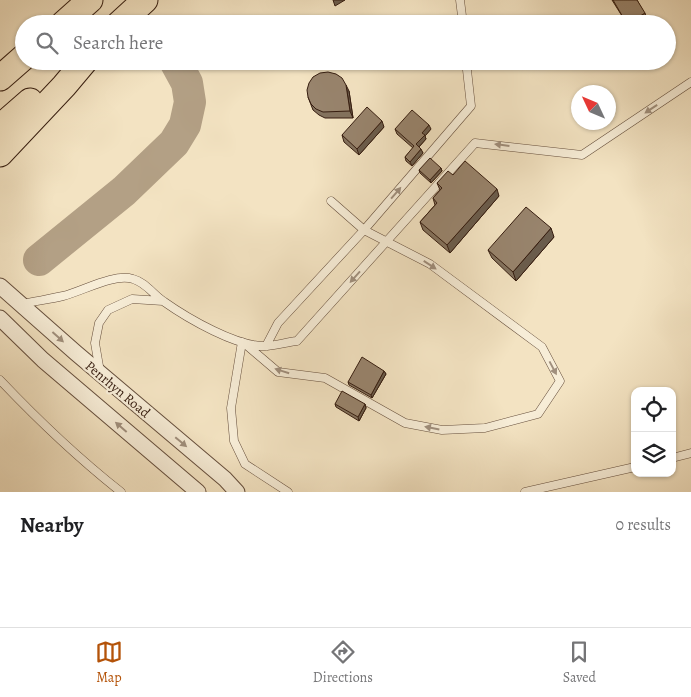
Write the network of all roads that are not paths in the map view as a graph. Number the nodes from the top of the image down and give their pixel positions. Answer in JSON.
{"nodes":[{"id":1,"x":90,"y":0,"type":"edge"},
{"id":2,"x":145,"y":0,"type":"edge"},
{"id":3,"x":460,"y":0,"type":"edge"},
{"id":4,"x":73,"y":15,"type":"edge"},
{"id":5,"x":129,"y":15,"type":"edge"},
{"id":6,"x":462,"y":15,"type":"edge"},
{"id":7,"x":15,"y":65,"type":"edge"},
{"id":8,"x":66,"y":70,"type":"edge"},
{"id":9,"x":77,"y":70,"type":"edge"},
{"id":10,"x":467,"y":70,"type":"edge"},
{"id":11,"x":0,"y":78,"type":"edge"},
{"id":12,"x":691,"y":82,"type":"edge"},
{"id":13,"x":0,"y":127,"type":"edge"},
{"id":14,"x":0,"y":154,"type":"edge"},
{"id":15,"x":331,"y":200,"type":"dead end"},
{"id":16,"x":364,"y":230,"type":"junction"},
{"id":17,"x":388,"y":241,"type":"junction"},
{"id":18,"x":0,"y":286,"type":"edge"},
{"id":19,"x":163,"y":301,"type":"junction"},
{"id":20,"x":22,"y":304,"type":"junction"},
{"id":21,"x":1,"y":320,"type":"edge"},
{"id":22,"x":242,"y":342,"type":"junction"},
{"id":23,"x":266,"y":346,"type":"junction"},
{"id":24,"x":101,"y":375,"type":"junction"},
{"id":25,"x":0,"y":380,"type":"edge"},
{"id":26,"x":691,"y":453,"type":"edge"},
{"id":27,"x":676,"y":457,"type":"edge"},
{"id":28,"x":631,"y":468,"type":"edge"},
{"id":29,"x":121,"y":492,"type":"edge"},
{"id":30,"x":198,"y":492,"type":"edge"},
{"id":31,"x":236,"y":492,"type":"edge"},
{"id":32,"x":288,"y":492,"type":"edge"},
{"id":33,"x":525,"y":492,"type":"edge"}],
"edges":[{"from":1,"to":4,"type":"main road"},
{"from":2,"to":5,"type":"main road"},
{"from":3,"to":6,"type":"lane"},
{"from":7,"to":11,"type":"main road"},
{"from":8,"to":13,"type":"main road"},
{"from":9,"to":14,"type":"main road"},
{"from":16,"to":10,"type":"lane","one_way":true},
{"from":12,"to":17,"type":"lane","one_way":true},
{"from":15,"to":16,"type":"lane"},
{"from":16,"to":17,"type":"lane"},
{"from":16,"to":23,"type":"lane"},
{"from":17,"to":22,"type":"lane","one_way":true},
{"from":17,"to":23,"type":"lane","one_way":true},
{"from":18,"to":20,"type":"street","name":"Penrhyn Road"},
{"from":19,"to":20,"type":"lane"},
{"from":19,"to":22,"type":"lane"},
{"from":19,"to":24,"type":"lane"},
{"from":20,"to":24,"type":"street","name":"Penrhyn Road","one_way":true},
{"from":30,"to":21,"type":"street","name":"Penrhyn Road","one_way":true},
{"from":22,"to":23,"type":"lane"},
{"from":22,"to":32,"type":"lane"},
{"from":24,"to":31,"type":"street","name":"Penrhyn Road","one_way":true},
{"from":25,"to":29,"type":"lane"},
{"from":26,"to":27,"type":"lane"},
{"from":28,"to":33,"type":"lane"}]}
